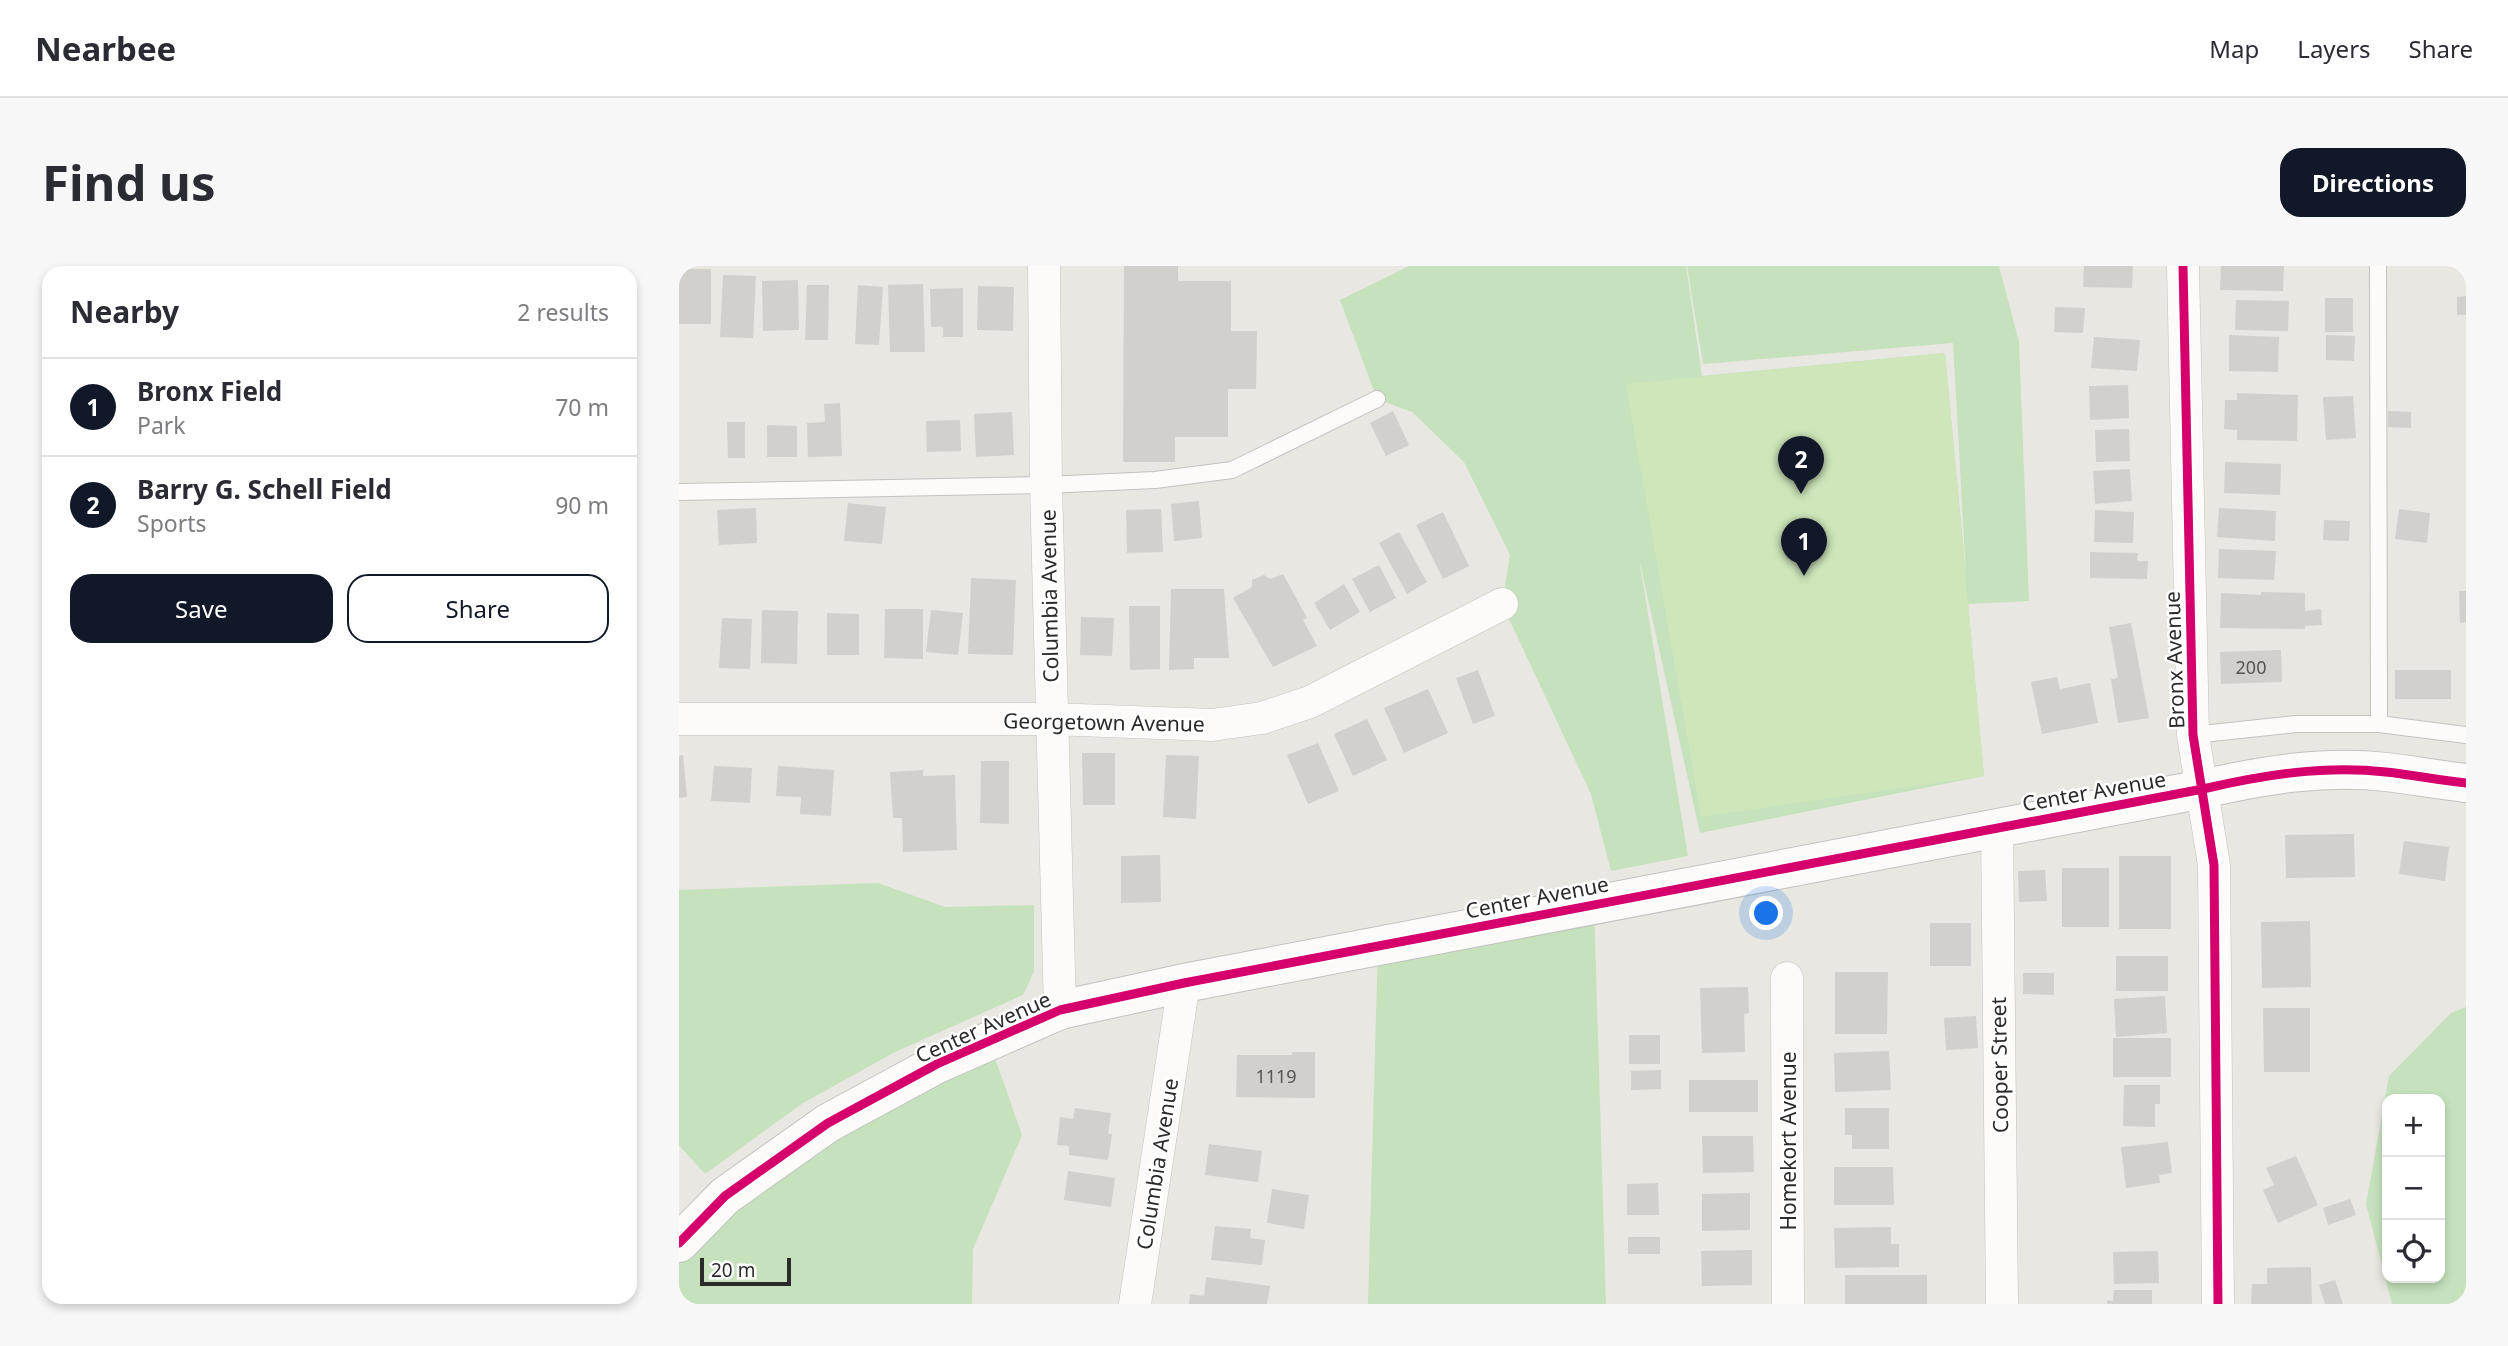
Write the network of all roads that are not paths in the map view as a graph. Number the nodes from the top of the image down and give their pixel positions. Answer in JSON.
{"nodes":[{"id":1,"x":1044,"y":266,"type":"edge"},
{"id":2,"x":2183,"y":266,"type":"edge"},
{"id":3,"x":2378,"y":266,"type":"edge"},
{"id":4,"x":1377,"y":399,"type":"dead end"},
{"id":5,"x":1046,"y":485,"type":"junction"},
{"id":6,"x":679,"y":492,"type":"edge"},
{"id":7,"x":1502,"y":604,"type":"dead end"},
{"id":8,"x":679,"y":719,"type":"edge"},
{"id":9,"x":1052,"y":719,"type":"junction"},
{"id":10,"x":2379,"y":724,"type":"junction"},
{"id":11,"x":2193,"y":735,"type":"junction"},
{"id":12,"x":2466,"y":735,"type":"edge"},
{"id":13,"x":2466,"y":783,"type":"edge"},
{"id":14,"x":2203,"y":789,"type":"junction"},
{"id":15,"x":1997,"y":827,"type":"junction"},
{"id":16,"x":1787,"y":978,"type":"dead end"},
{"id":17,"x":1184,"y":983,"type":"junction"},
{"id":18,"x":1060,"y":1010,"type":"junction"},
{"id":19,"x":679,"y":1243,"type":"edge"},
{"id":20,"x":1135,"y":1304,"type":"edge"},
{"id":21,"x":1788,"y":1304,"type":"edge"},
{"id":22,"x":2002,"y":1304,"type":"edge"},
{"id":23,"x":2218,"y":1304,"type":"edge"}],
"edges":[{"from":1,"to":5,"type":"street","name":"Columbia Avenue"},
{"from":2,"to":11,"type":"street","name":"Bronx Avenue"},
{"from":3,"to":10,"type":"lane"},
{"from":4,"to":5,"type":"lane"},
{"from":5,"to":6,"type":"lane"},
{"from":5,"to":9,"type":"street","name":"Columbia Avenue"},
{"from":7,"to":9,"type":"street","name":"Georgetown Avenue"},
{"from":8,"to":9,"type":"street","name":"Georgetown Avenue"},
{"from":9,"to":18,"type":"street","name":"Columbia Avenue"},
{"from":10,"to":11,"type":"lane"},
{"from":10,"to":12,"type":"lane"},
{"from":11,"to":14,"type":"street","name":"Bronx Avenue"},
{"from":13,"to":14,"type":"street","name":"Center Avenue"},
{"from":14,"to":15,"type":"street","name":"Center Avenue"},
{"from":14,"to":23,"type":"street","name":"Bronx Avenue"},
{"from":15,"to":17,"type":"street","name":"Center Avenue"},
{"from":15,"to":22,"type":"street","name":"Cooper Street"},
{"from":16,"to":21,"type":"street","name":"Homekort Avenue"},
{"from":17,"to":18,"type":"street","name":"Center Avenue"},
{"from":17,"to":20,"type":"street","name":"Columbia Avenue"},
{"from":18,"to":19,"type":"street","name":"Center Avenue"}]}
